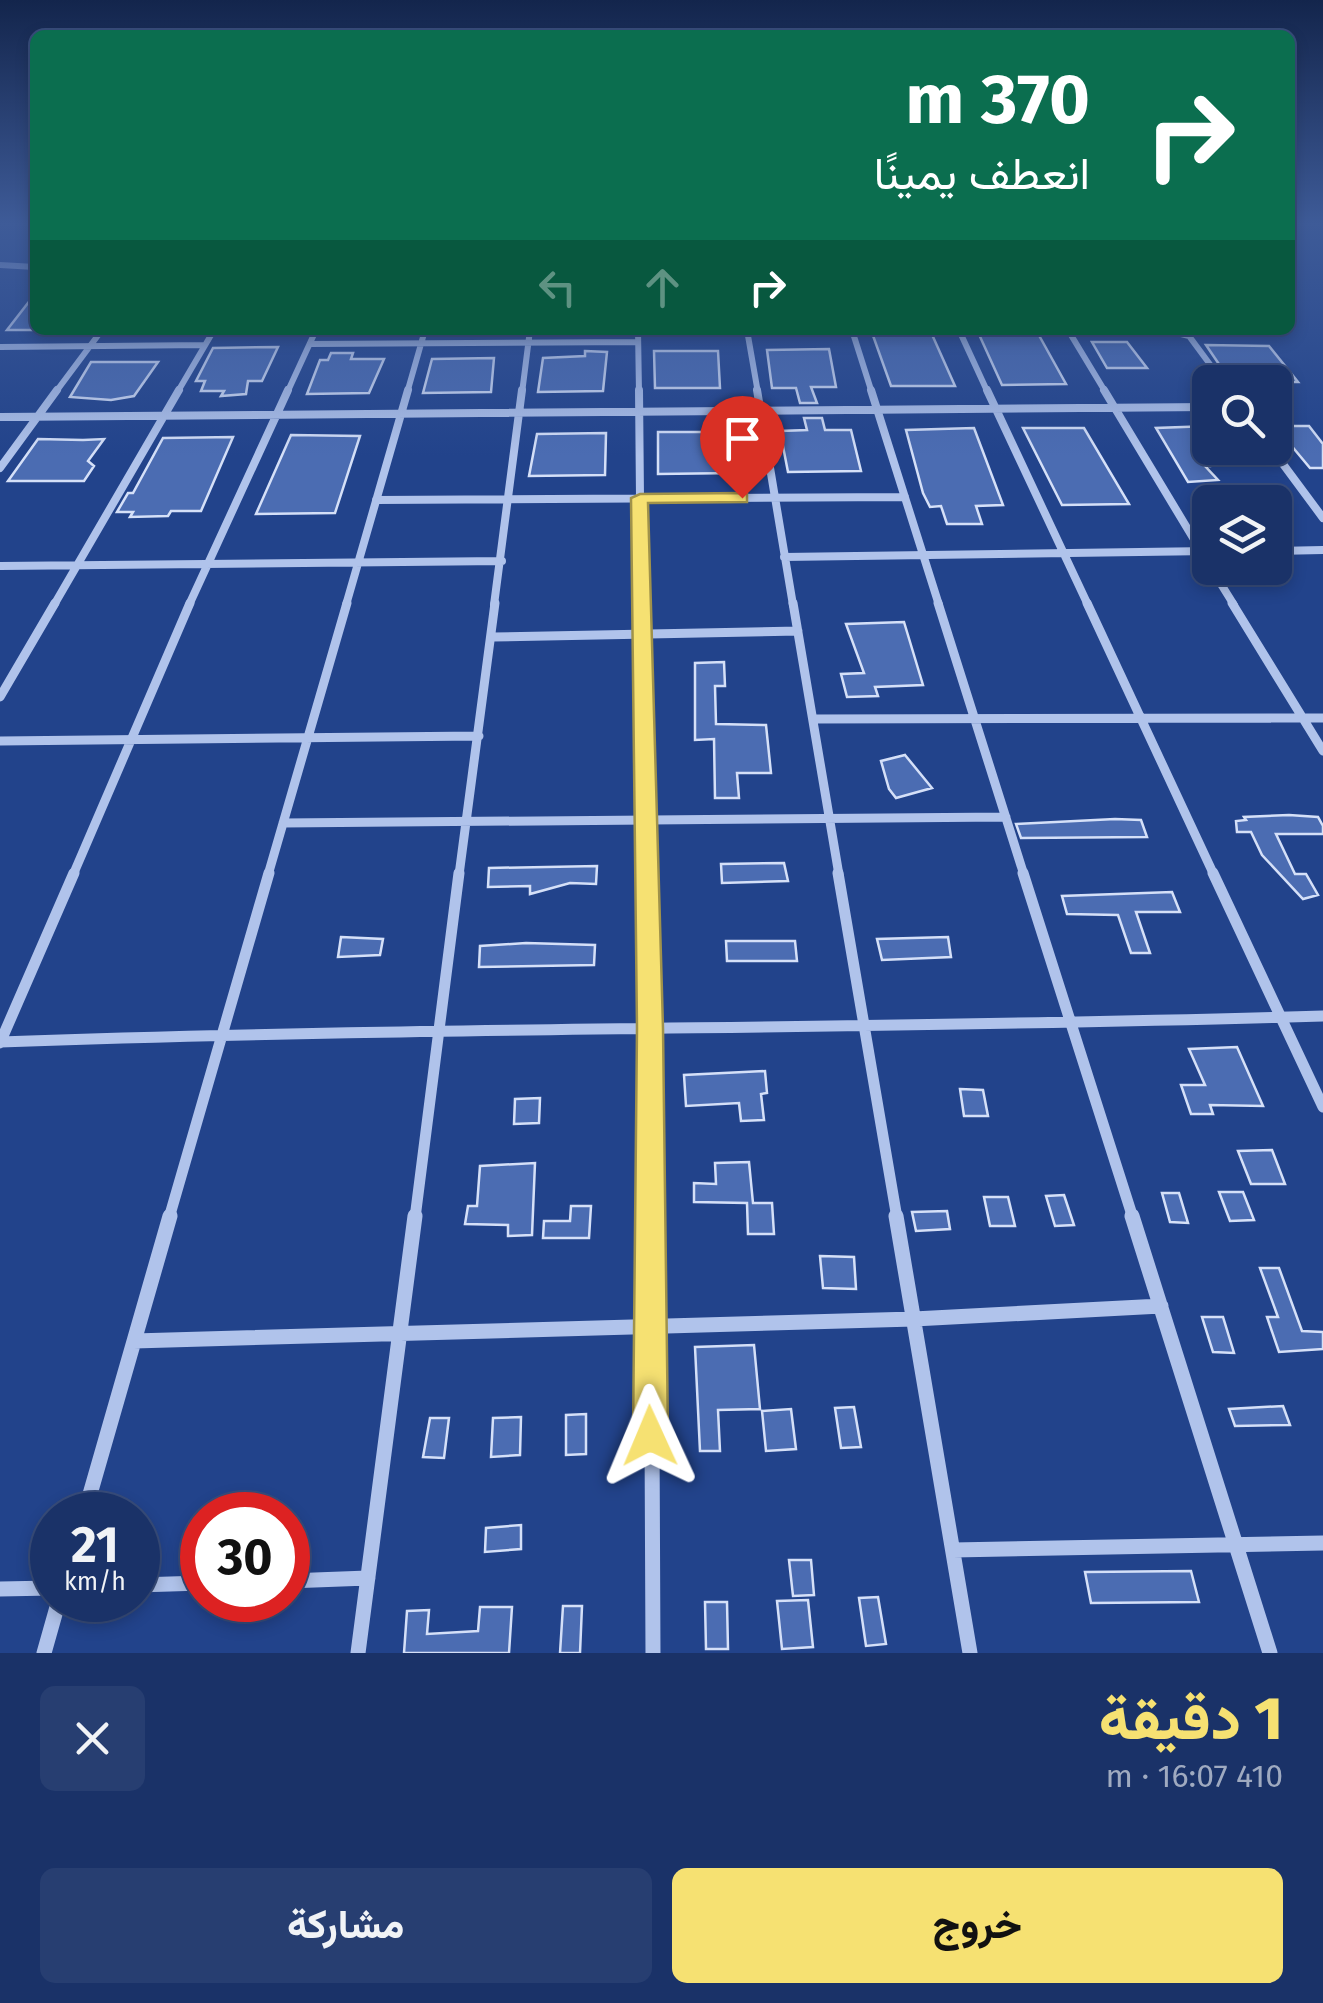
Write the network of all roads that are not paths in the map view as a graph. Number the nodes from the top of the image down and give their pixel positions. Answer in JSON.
{"nodes":[{"id":1,"x":98,"y":335,"type":"edge"},
{"id":2,"x":211,"y":335,"type":"edge"},
{"id":3,"x":314,"y":335,"type":"edge"},
{"id":4,"x":529,"y":335,"type":"edge"},
{"id":5,"x":748,"y":335,"type":"edge"},
{"id":6,"x":854,"y":335,"type":"edge"},
{"id":7,"x":962,"y":335,"type":"edge"},
{"id":8,"x":1071,"y":335,"type":"edge"},
{"id":9,"x":1185,"y":335,"type":"edge"},
{"id":10,"x":423,"y":336,"type":"edge"},
{"id":11,"x":638,"y":336,"type":"edge"},
{"id":12,"x":528,"y":342,"type":"junction"},
{"id":13,"x":310,"y":344,"type":"junction"},
{"id":14,"x":205,"y":345,"type":"junction"},
{"id":15,"x":90,"y":346,"type":"junction"},
{"id":16,"x":0,"y":347,"type":"edge"},
{"id":17,"x":1210,"y":365,"type":"edge"},
{"id":18,"x":1111,"y":407,"type":"junction"},
{"id":19,"x":1192,"y":407,"type":"edge"},
{"id":20,"x":994,"y":408,"type":"junction"},
{"id":21,"x":638,"y":410,"type":"junction"},
{"id":22,"x":759,"y":410,"type":"junction"},
{"id":23,"x":878,"y":410,"type":"junction"},
{"id":24,"x":520,"y":411,"type":"junction"},
{"id":25,"x":402,"y":412,"type":"junction"},
{"id":26,"x":278,"y":414,"type":"junction"},
{"id":27,"x":163,"y":416,"type":"junction"},
{"id":28,"x":0,"y":417,"type":"edge"},
{"id":29,"x":38,"y":417,"type":"junction"},
{"id":30,"x":1284,"y":465,"type":"edge"},
{"id":31,"x":0,"y":468,"type":"edge"},
{"id":32,"x":905,"y":497,"type":"junction"},
{"id":33,"x":640,"y":498,"type":"junction"},
{"id":34,"x":776,"y":498,"type":"junction"},
{"id":35,"x":510,"y":499,"type":"junction"},
{"id":36,"x":376,"y":500,"type":"junction"},
{"id":37,"x":1323,"y":518,"type":"edge"},
{"id":38,"x":1192,"y":531,"type":"edge"},
{"id":39,"x":1323,"y":550,"type":"edge"},
{"id":40,"x":1292,"y":551,"type":"edge"},
{"id":41,"x":1063,"y":552,"type":"junction"},
{"id":42,"x":1192,"y":552,"type":"edge"},
{"id":43,"x":923,"y":553,"type":"junction"},
{"id":44,"x":784,"y":556,"type":"junction"},
{"id":45,"x":502,"y":561,"type":"junction"},
{"id":46,"x":358,"y":563,"type":"junction"},
{"id":47,"x":207,"y":564,"type":"junction"},
{"id":48,"x":0,"y":566,"type":"edge"},
{"id":49,"x":76,"y":566,"type":"junction"},
{"id":50,"x":1221,"y":585,"type":"edge"},
{"id":51,"x":798,"y":631,"type":"junction"},
{"id":52,"x":641,"y":634,"type":"junction"},
{"id":53,"x":493,"y":637,"type":"junction"},
{"id":54,"x":0,"y":698,"type":"edge"},
{"id":55,"x":975,"y":718,"type":"junction"},
{"id":56,"x":1142,"y":718,"type":"junction"},
{"id":57,"x":1302,"y":718,"type":"junction"},
{"id":58,"x":1323,"y":718,"type":"edge"},
{"id":59,"x":813,"y":719,"type":"junction"},
{"id":60,"x":479,"y":736,"type":"junction"},
{"id":61,"x":308,"y":738,"type":"junction"},
{"id":62,"x":131,"y":740,"type":"junction"},
{"id":63,"x":0,"y":741,"type":"edge"},
{"id":64,"x":1323,"y":751,"type":"edge"},
{"id":65,"x":1006,"y":817,"type":"junction"},
{"id":66,"x":830,"y":818,"type":"junction"},
{"id":67,"x":643,"y":820,"type":"junction"},
{"id":68,"x":468,"y":822,"type":"junction"},
{"id":69,"x":283,"y":823,"type":"junction"},
{"id":70,"x":1323,"y":1016,"type":"edge"},
{"id":71,"x":1282,"y":1018,"type":"junction"},
{"id":72,"x":1072,"y":1025,"type":"junction"},
{"id":73,"x":864,"y":1026,"type":"junction"},
{"id":74,"x":650,"y":1028,"type":"junction"},
{"id":75,"x":438,"y":1029,"type":"junction"},
{"id":76,"x":221,"y":1032,"type":"junction"},
{"id":77,"x":0,"y":1042,"type":"edge"},
{"id":78,"x":1323,"y":1106,"type":"edge"},
{"id":79,"x":1160,"y":1306,"type":"junction"},
{"id":80,"x":914,"y":1319,"type":"junction"},
{"id":81,"x":649,"y":1327,"type":"junction"},
{"id":82,"x":400,"y":1331,"type":"junction"},
{"id":83,"x":134,"y":1341,"type":"junction"},
{"id":84,"x":91,"y":1492,"type":"edge"},
{"id":85,"x":1323,"y":1543,"type":"edge"},
{"id":86,"x":1236,"y":1546,"type":"junction"},
{"id":87,"x":952,"y":1550,"type":"junction"},
{"id":88,"x":368,"y":1578,"type":"junction"},
{"id":89,"x":310,"y":1580,"type":"edge"},
{"id":90,"x":30,"y":1588,"type":"edge"},
{"id":91,"x":0,"y":1589,"type":"edge"},
{"id":92,"x":53,"y":1622,"type":"edge"},
{"id":93,"x":44,"y":1653,"type":"edge"},
{"id":94,"x":358,"y":1653,"type":"edge"},
{"id":95,"x":653,"y":1653,"type":"edge"},
{"id":96,"x":970,"y":1653,"type":"edge"},
{"id":97,"x":1270,"y":1653,"type":"edge"}],
"edges":[{"from":1,"to":15,"type":"street"},
{"from":2,"to":14,"type":"street"},
{"from":3,"to":13,"type":"street"},
{"from":4,"to":12,"type":"street"},
{"from":5,"to":22,"type":"street"},
{"from":6,"to":23,"type":"street"},
{"from":7,"to":20,"type":"street"},
{"from":8,"to":18,"type":"street"},
{"from":9,"to":17,"type":"street"},
{"from":10,"to":12,"type":"street"},
{"from":10,"to":13,"type":"street"},
{"from":10,"to":25,"type":"street"},
{"from":11,"to":12,"type":"street"},
{"from":11,"to":21,"type":"street"},
{"from":12,"to":24,"type":"street"},
{"from":13,"to":26,"type":"street"},
{"from":14,"to":15,"type":"street"},
{"from":14,"to":27,"type":"street"},
{"from":15,"to":16,"type":"street"},
{"from":15,"to":29,"type":"street"},
{"from":18,"to":19,"type":"street"},
{"from":18,"to":20,"type":"street"},
{"from":18,"to":38,"type":"street"},
{"from":20,"to":23,"type":"street"},
{"from":20,"to":41,"type":"street"},
{"from":21,"to":22,"type":"street"},
{"from":21,"to":24,"type":"street"},
{"from":21,"to":33,"type":"street"},
{"from":22,"to":23,"type":"street"},
{"from":22,"to":34,"type":"street"},
{"from":23,"to":32,"type":"street"},
{"from":24,"to":25,"type":"street"},
{"from":24,"to":35,"type":"street"},
{"from":25,"to":26,"type":"street"},
{"from":25,"to":36,"type":"street"},
{"from":26,"to":27,"type":"street"},
{"from":26,"to":47,"type":"street"},
{"from":27,"to":29,"type":"street"},
{"from":27,"to":49,"type":"street"},
{"from":28,"to":29,"type":"street"},
{"from":29,"to":31,"type":"street"},
{"from":30,"to":37,"type":"street"},
{"from":32,"to":34,"type":"street"},
{"from":32,"to":43,"type":"street"},
{"from":33,"to":34,"type":"street"},
{"from":33,"to":35,"type":"street"},
{"from":33,"to":52,"type":"street"},
{"from":34,"to":44,"type":"street"},
{"from":35,"to":36,"type":"street"},
{"from":35,"to":45,"type":"street"},
{"from":36,"to":46,"type":"street"},
{"from":39,"to":40,"type":"street"},
{"from":41,"to":42,"type":"street"},
{"from":41,"to":43,"type":"street"},
{"from":41,"to":56,"type":"street"},
{"from":43,"to":44,"type":"street"},
{"from":43,"to":55,"type":"street"},
{"from":44,"to":51,"type":"street"},
{"from":45,"to":46,"type":"street"},
{"from":45,"to":53,"type":"street"},
{"from":46,"to":47,"type":"street"},
{"from":46,"to":61,"type":"street"},
{"from":47,"to":49,"type":"street"},
{"from":47,"to":62,"type":"street"},
{"from":48,"to":49,"type":"street"},
{"from":49,"to":54,"type":"street"},
{"from":50,"to":57,"type":"street"},
{"from":51,"to":52,"type":"street"},
{"from":51,"to":59,"type":"street"},
{"from":52,"to":53,"type":"street"},
{"from":52,"to":67,"type":"street"},
{"from":53,"to":60,"type":"street"},
{"from":55,"to":56,"type":"street"},
{"from":55,"to":59,"type":"street"},
{"from":55,"to":65,"type":"street"},
{"from":56,"to":57,"type":"street"},
{"from":56,"to":71,"type":"street"},
{"from":57,"to":58,"type":"street"},
{"from":57,"to":64,"type":"street"},
{"from":59,"to":66,"type":"street"},
{"from":60,"to":61,"type":"street"},
{"from":60,"to":68,"type":"street"},
{"from":61,"to":62,"type":"street"},
{"from":61,"to":69,"type":"street"},
{"from":62,"to":63,"type":"street"},
{"from":62,"to":77,"type":"street"},
{"from":65,"to":66,"type":"street"},
{"from":65,"to":72,"type":"street"},
{"from":66,"to":67,"type":"street"},
{"from":66,"to":73,"type":"street"},
{"from":67,"to":68,"type":"street"},
{"from":67,"to":74,"type":"street"},
{"from":68,"to":69,"type":"street"},
{"from":68,"to":75,"type":"street"},
{"from":69,"to":76,"type":"street"},
{"from":70,"to":71,"type":"street"},
{"from":71,"to":72,"type":"street"},
{"from":71,"to":78,"type":"street"},
{"from":72,"to":73,"type":"street"},
{"from":72,"to":79,"type":"street"},
{"from":73,"to":74,"type":"street"},
{"from":73,"to":80,"type":"street"},
{"from":74,"to":75,"type":"street"},
{"from":74,"to":81,"type":"street"},
{"from":75,"to":76,"type":"street"},
{"from":75,"to":82,"type":"street"},
{"from":76,"to":77,"type":"street"},
{"from":76,"to":83,"type":"street"},
{"from":79,"to":80,"type":"street"},
{"from":79,"to":86,"type":"street"},
{"from":80,"to":81,"type":"street"},
{"from":80,"to":87,"type":"street"},
{"from":81,"to":82,"type":"street"},
{"from":81,"to":95,"type":"street"},
{"from":82,"to":83,"type":"street"},
{"from":82,"to":88,"type":"street"},
{"from":83,"to":84,"type":"street"},
{"from":85,"to":86,"type":"street"},
{"from":86,"to":87,"type":"street"},
{"from":86,"to":97,"type":"street"},
{"from":87,"to":96,"type":"street"},
{"from":88,"to":89,"type":"street"},
{"from":88,"to":94,"type":"street"},
{"from":90,"to":91,"type":"street"},
{"from":92,"to":93,"type":"street"}]}
